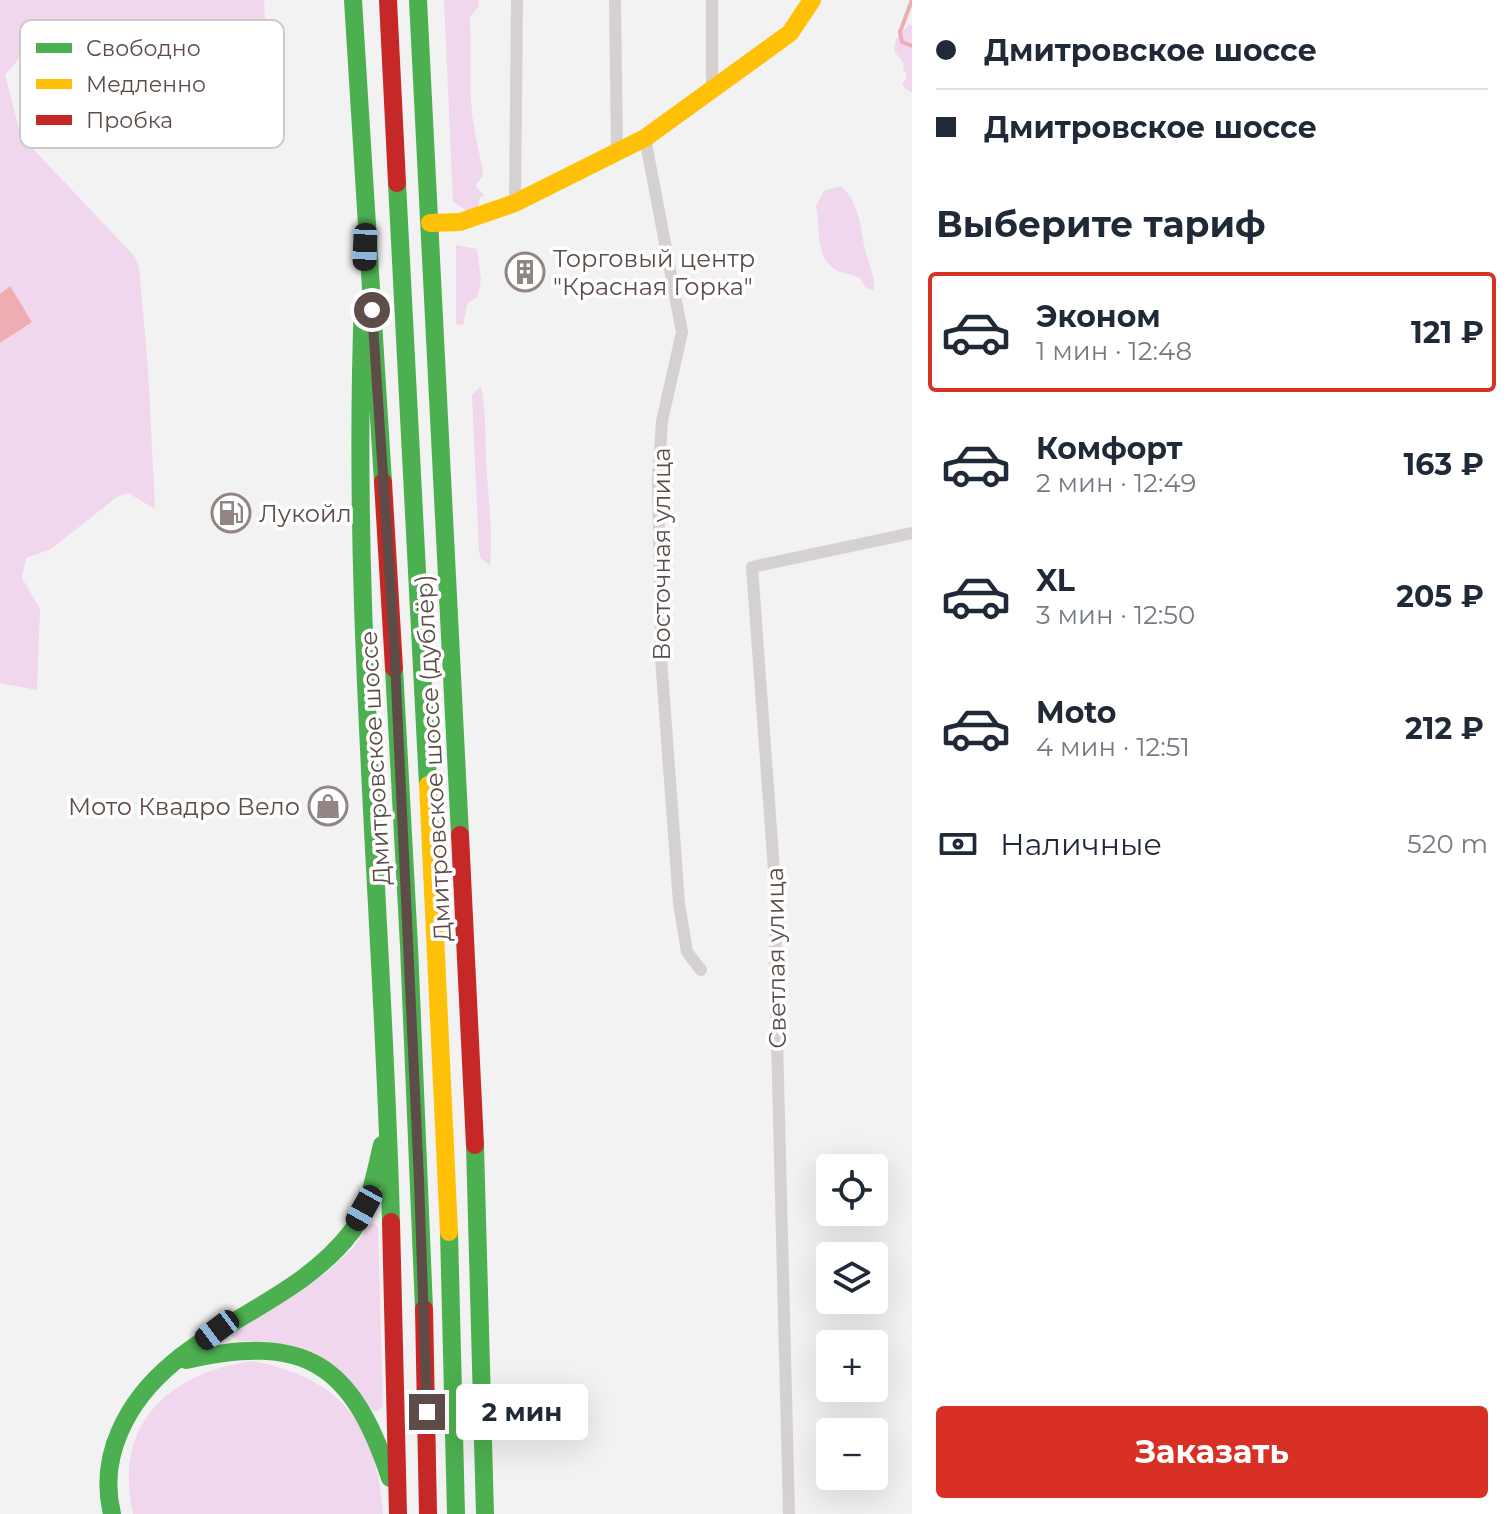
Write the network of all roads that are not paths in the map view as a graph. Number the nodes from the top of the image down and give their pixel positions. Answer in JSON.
{"nodes":[{"id":1,"x":353,"y":0,"type":"edge"},
{"id":2,"x":388,"y":0,"type":"edge"},
{"id":3,"x":418,"y":0,"type":"edge"},
{"id":4,"x":517,"y":0,"type":"edge"},
{"id":5,"x":615,"y":0,"type":"edge"},
{"id":6,"x":712,"y":0,"type":"edge"},
{"id":7,"x":812,"y":0,"type":"edge"},
{"id":8,"x":712,"y":88,"type":"junction"},
{"id":9,"x":645,"y":138,"type":"junction"},
{"id":10,"x":617,"y":154,"type":"junction"},
{"id":11,"x":515,"y":203,"type":"junction"},
{"id":12,"x":366,"y":221,"type":"junction"},
{"id":13,"x":430,"y":223,"type":"junction"},
{"id":14,"x":912,"y":533,"type":"edge"},
{"id":15,"x":701,"y":970,"type":"dead end"},
{"id":16,"x":388,"y":1124,"type":"junction"},
{"id":17,"x":172,"y":1364,"type":"junction"},
{"id":18,"x":398,"y":1511,"type":"edge"},
{"id":19,"x":112,"y":1514,"type":"edge"},
{"id":20,"x":428,"y":1514,"type":"edge"},
{"id":21,"x":456,"y":1514,"type":"edge"},
{"id":22,"x":485,"y":1514,"type":"edge"},
{"id":23,"x":789,"y":1514,"type":"edge"}],
"edges":[{"from":1,"to":12,"type":"main road","name":"Дмитровское шоссе"},
{"from":2,"to":21,"type":"main road"},
{"from":3,"to":13,"type":"main road","name":"Дмитровское шоссе (дублёр)"},
{"from":4,"to":11,"type":"street"},
{"from":5,"to":10,"type":"street"},
{"from":6,"to":8,"type":"street"},
{"from":7,"to":8,"type":"main road"},
{"from":8,"to":9,"type":"main road"},
{"from":9,"to":10,"type":"main road"},
{"from":9,"to":15,"type":"street","name":"Восточная улица"},
{"from":10,"to":11,"type":"main road"},
{"from":11,"to":13,"type":"main road"},
{"from":12,"to":16,"type":"main road"},
{"from":12,"to":20,"type":"main road","name":"Дмитровское шоссе"},
{"from":13,"to":22,"type":"main road","name":"Дмитровское шоссе (дублёр)"},
{"from":14,"to":23,"type":"street","name":"Светлая улица"},
{"from":16,"to":17,"type":"main road"},
{"from":16,"to":18,"type":"main road"},
{"from":17,"to":18,"type":"main road"},
{"from":17,"to":19,"type":"main road"}]}
